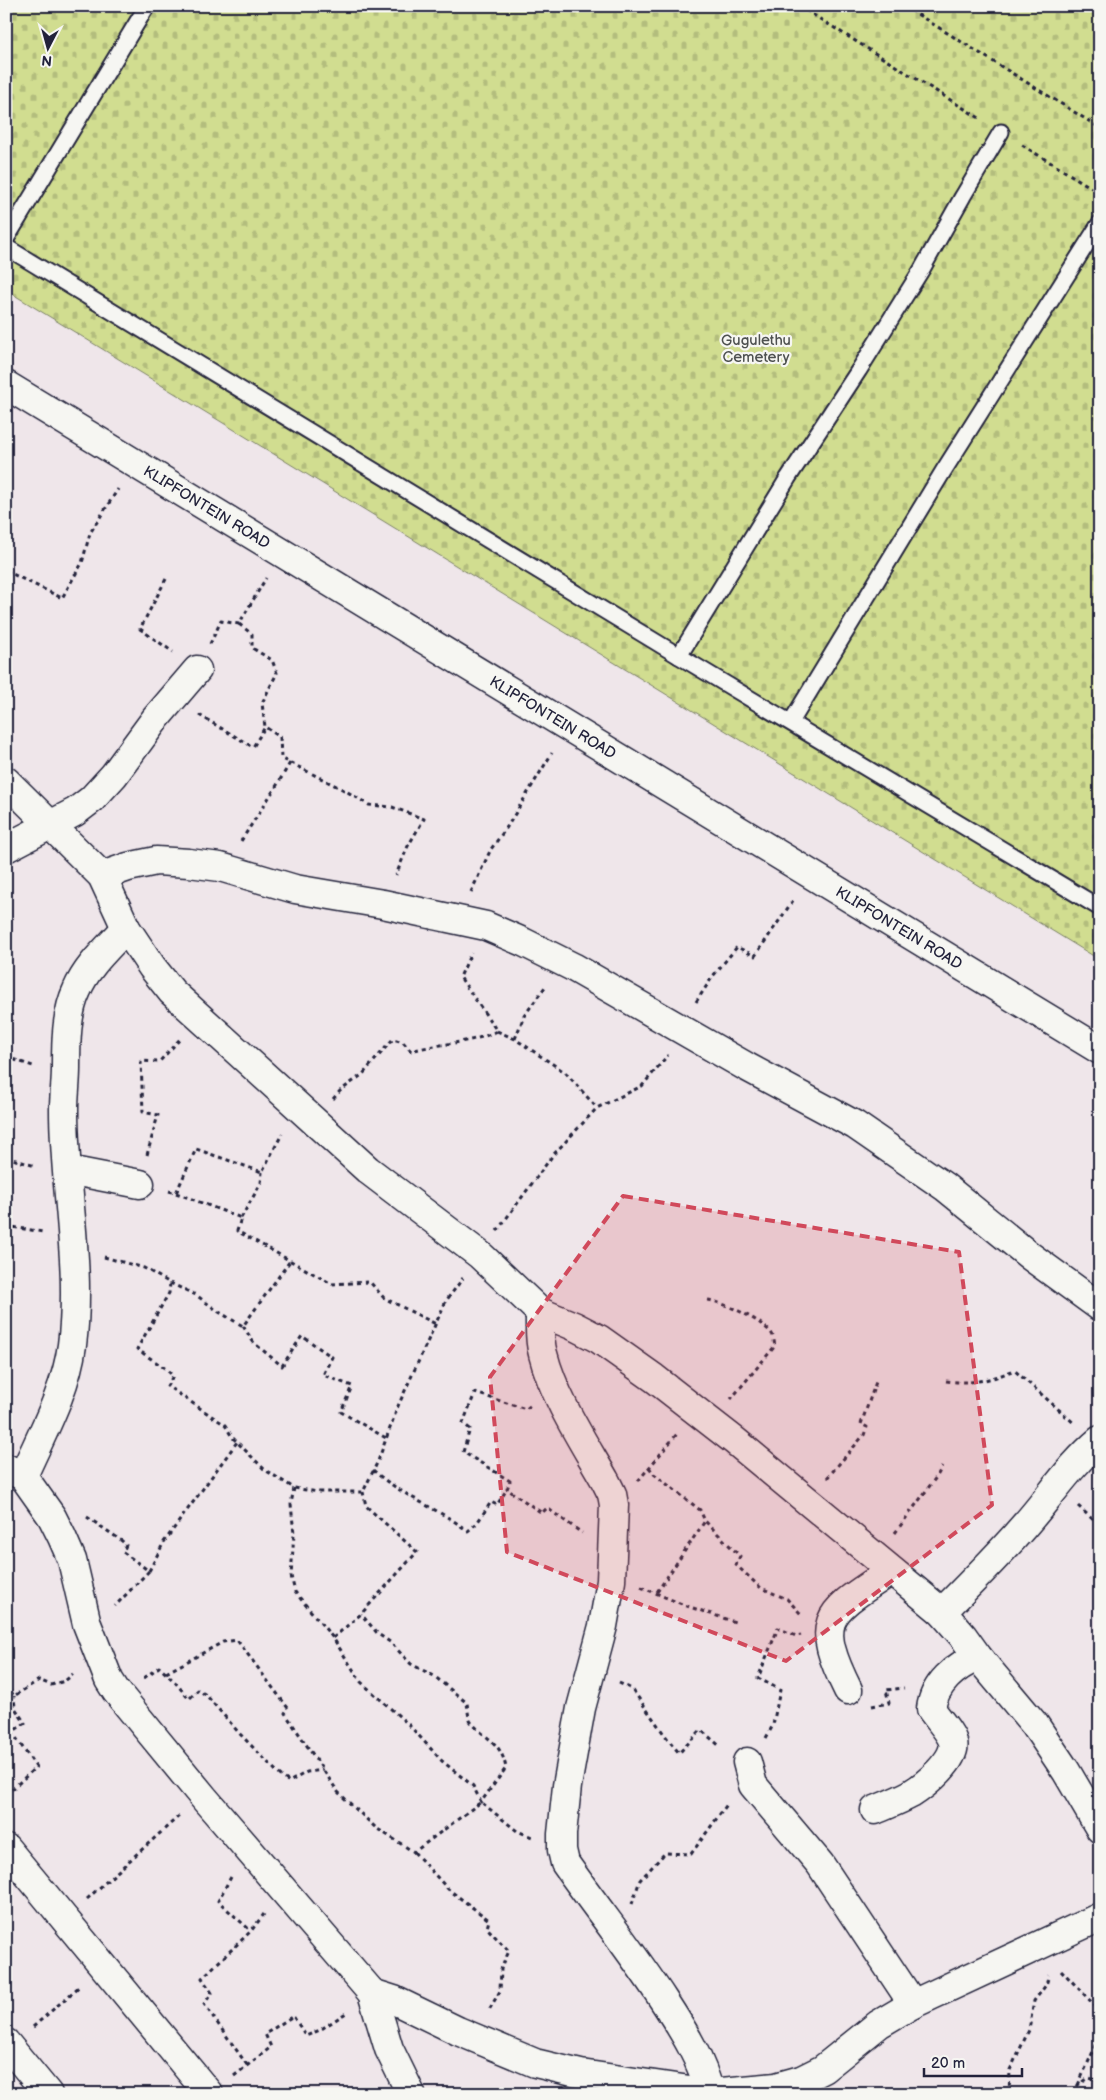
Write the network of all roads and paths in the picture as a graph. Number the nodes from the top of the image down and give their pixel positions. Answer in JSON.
{"nodes":[{"id":1,"x":147,"y":6,"type":"edge"},
{"id":2,"x":798,"y":6,"type":"edge"},
{"id":3,"x":904,"y":6,"type":"edge"},
{"id":4,"x":1100,"y":128,"type":"edge"},
{"id":5,"x":1001,"y":132,"type":"junction"},
{"id":6,"x":1100,"y":194,"type":"edge"},
{"id":7,"x":1100,"y":223,"type":"edge"},
{"id":8,"x":6,"y":239,"type":"edge"},
{"id":9,"x":6,"y":247,"type":"edge"},
{"id":10,"x":6,"y":385,"type":"edge"},
{"id":11,"x":123,"y":482,"type":"dead end"},
{"id":12,"x":6,"y":571,"type":"edge"},
{"id":13,"x":270,"y":571,"type":"dead end"},
{"id":14,"x":166,"y":579,"type":"dead end"},
{"id":15,"x":239,"y":624,"type":"junction"},
{"id":16,"x":679,"y":656,"type":"junction"},
{"id":17,"x":197,"y":670,"type":"junction"},
{"id":18,"x":174,"y":698,"type":"junction"},
{"id":19,"x":791,"y":722,"type":"junction"},
{"id":20,"x":264,"y":727,"type":"junction"},
{"id":21,"x":556,"y":746,"type":"dead end"},
{"id":22,"x":290,"y":763,"type":"junction"},
{"id":23,"x":6,"y":782,"type":"edge"},
{"id":24,"x":50,"y":823,"type":"junction"},
{"id":25,"x":6,"y":848,"type":"edge"},
{"id":26,"x":220,"y":867,"type":"junction"},
{"id":27,"x":102,"y":876,"type":"junction"},
{"id":28,"x":798,"y":893,"type":"dead end"},
{"id":29,"x":383,"y":904,"type":"junction"},
{"id":30,"x":1100,"y":908,"type":"edge"},
{"id":31,"x":458,"y":920,"type":"junction"},
{"id":32,"x":486,"y":926,"type":"junction"},
{"id":33,"x":126,"y":928,"type":"junction"},
{"id":34,"x":573,"y":967,"type":"junction"},
{"id":35,"x":199,"y":1017,"type":"junction"},
{"id":36,"x":497,"y":1031,"type":"junction"},
{"id":37,"x":687,"y":1032,"type":"junction"},
{"id":38,"x":515,"y":1040,"type":"junction"},
{"id":39,"x":1100,"y":1050,"type":"edge"},
{"id":40,"x":597,"y":1108,"type":"junction"},
{"id":41,"x":305,"y":1112,"type":"junction"},
{"id":42,"x":68,"y":1170,"type":"junction"},
{"id":43,"x":262,"y":1172,"type":"junction"},
{"id":44,"x":140,"y":1184,"type":"junction"},
{"id":45,"x":176,"y":1193,"type":"junction"},
{"id":46,"x":241,"y":1218,"type":"junction"},
{"id":47,"x":73,"y":1252,"type":"junction"},
{"id":48,"x":480,"y":1255,"type":"junction"},
{"id":49,"x":290,"y":1261,"type":"junction"},
{"id":50,"x":170,"y":1283,"type":"junction"},
{"id":51,"x":708,"y":1300,"type":"dead end"},
{"id":52,"x":1100,"y":1307,"type":"edge"},
{"id":53,"x":540,"y":1312,"type":"junction"},
{"id":54,"x":436,"y":1324,"type":"junction"},
{"id":55,"x":243,"y":1326,"type":"junction"},
{"id":56,"x":946,"y":1381,"type":"dead end"},
{"id":57,"x":876,"y":1382,"type":"dead end"},
{"id":58,"x":556,"y":1390,"type":"junction"},
{"id":59,"x":704,"y":1417,"type":"junction"},
{"id":60,"x":386,"y":1438,"type":"junction"},
{"id":61,"x":1098,"y":1441,"type":"edge"},
{"id":62,"x":237,"y":1442,"type":"junction"},
{"id":63,"x":649,"y":1467,"type":"junction"},
{"id":64,"x":942,"y":1467,"type":"dead end"},
{"id":65,"x":373,"y":1470,"type":"junction"},
{"id":66,"x":15,"y":1472,"type":"edge"},
{"id":67,"x":294,"y":1488,"type":"junction"},
{"id":68,"x":507,"y":1489,"type":"junction"},
{"id":69,"x":363,"y":1492,"type":"junction"},
{"id":70,"x":612,"y":1494,"type":"junction"},
{"id":71,"x":807,"y":1501,"type":"junction"},
{"id":72,"x":705,"y":1521,"type":"junction"},
{"id":73,"x":62,"y":1536,"type":"junction"},
{"id":74,"x":613,"y":1542,"type":"junction"},
{"id":75,"x":884,"y":1564,"type":"junction"},
{"id":76,"x":149,"y":1571,"type":"junction"},
{"id":77,"x":611,"y":1581,"type":"junction"},
{"id":78,"x":656,"y":1592,"type":"junction"},
{"id":79,"x":942,"y":1612,"type":"junction"},
{"id":80,"x":361,"y":1614,"type":"junction"},
{"id":81,"x":735,"y":1622,"type":"dead end"},
{"id":82,"x":87,"y":1624,"type":"junction"},
{"id":83,"x":822,"y":1629,"type":"junction"},
{"id":84,"x":333,"y":1638,"type":"junction"},
{"id":85,"x":100,"y":1657,"type":"junction"},
{"id":86,"x":978,"y":1657,"type":"junction"},
{"id":87,"x":592,"y":1668,"type":"junction"},
{"id":88,"x":166,"y":1673,"type":"junction"},
{"id":89,"x":6,"y":1685,"type":"edge"},
{"id":90,"x":848,"y":1690,"type":"joint"},
{"id":91,"x":116,"y":1691,"type":"junction"},
{"id":92,"x":14,"y":1696,"type":"junction"},
{"id":93,"x":932,"y":1699,"type":"junction"},
{"id":94,"x":323,"y":1770,"type":"junction"},
{"id":95,"x":750,"y":1774,"type":"junction"},
{"id":96,"x":6,"y":1795,"type":"edge"},
{"id":97,"x":204,"y":1798,"type":"junction"},
{"id":98,"x":481,"y":1802,"type":"junction"},
{"id":99,"x":875,"y":1810,"type":"dead end"},
{"id":100,"x":1100,"y":1829,"type":"edge"},
{"id":101,"x":6,"y":1848,"type":"edge"},
{"id":102,"x":247,"y":1849,"type":"junction"},
{"id":103,"x":562,"y":1850,"type":"junction"},
{"id":104,"x":414,"y":1852,"type":"junction"},
{"id":105,"x":285,"y":1893,"type":"junction"},
{"id":106,"x":61,"y":1916,"type":"junction"},
{"id":107,"x":1100,"y":1917,"type":"edge"},
{"id":108,"x":251,"y":1931,"type":"junction"},
{"id":109,"x":620,"y":1936,"type":"junction"},
{"id":110,"x":1047,"y":1952,"type":"junction"},
{"id":111,"x":105,"y":1966,"type":"junction"},
{"id":112,"x":372,"y":1993,"type":"junction"},
{"id":113,"x":913,"y":2004,"type":"junction"},
{"id":114,"x":1100,"y":2011,"type":"edge"},
{"id":115,"x":1100,"y":2036,"type":"edge"},
{"id":116,"x":472,"y":2037,"type":"junction"},
{"id":117,"x":10,"y":2047,"type":"edge"},
{"id":118,"x":247,"y":2065,"type":"junction"},
{"id":119,"x":1100,"y":2081,"type":"edge"},
{"id":120,"x":1078,"y":2085,"type":"junction"},
{"id":121,"x":218,"y":2088,"type":"edge"},
{"id":122,"x":710,"y":2093,"type":"edge"},
{"id":123,"x":48,"y":2094,"type":"edge"},
{"id":124,"x":412,"y":2094,"type":"edge"},
{"id":125,"x":1009,"y":2094,"type":"edge"},
{"id":126,"x":1074,"y":2094,"type":"edge"}],
"edges":[{"from":1,"to":8,"type":"lane"},
{"from":2,"to":5,"type":"path"},
{"from":3,"to":4,"type":"path"},
{"from":5,"to":6,"type":"path"},
{"from":5,"to":16,"type":"lane"},
{"from":7,"to":19,"type":"lane"},
{"from":9,"to":16,"type":"lane"},
{"from":10,"to":39,"type":"street","name":"KLIPFONTEIN ROAD"},
{"from":11,"to":12,"type":"path"},
{"from":13,"to":15,"type":"path"},
{"from":14,"to":17,"type":"path"},
{"from":15,"to":17,"type":"path"},
{"from":15,"to":20,"type":"path"},
{"from":16,"to":19,"type":"lane"},
{"from":17,"to":18,"type":"street"},
{"from":18,"to":20,"type":"path"},
{"from":18,"to":24,"type":"street"},
{"from":19,"to":30,"type":"lane"},
{"from":20,"to":22,"type":"path"},
{"from":21,"to":31,"type":"path"},
{"from":22,"to":26,"type":"path"},
{"from":22,"to":29,"type":"path"},
{"from":23,"to":24,"type":"street"},
{"from":24,"to":25,"type":"street"},
{"from":24,"to":27,"type":"street"},
{"from":26,"to":27,"type":"street"},
{"from":26,"to":29,"type":"street"},
{"from":27,"to":33,"type":"street"},
{"from":28,"to":37,"type":"path"},
{"from":29,"to":31,"type":"street"},
{"from":31,"to":32,"type":"street"},
{"from":32,"to":34,"type":"street"},
{"from":32,"to":36,"type":"path"},
{"from":33,"to":35,"type":"street"},
{"from":33,"to":42,"type":"street"},
{"from":34,"to":37,"type":"street"},
{"from":34,"to":38,"type":"path"},
{"from":35,"to":41,"type":"street"},
{"from":35,"to":44,"type":"path"},
{"from":36,"to":38,"type":"path"},
{"from":36,"to":41,"type":"path"},
{"from":37,"to":40,"type":"path"},
{"from":37,"to":52,"type":"street"},
{"from":38,"to":40,"type":"path"},
{"from":40,"to":48,"type":"path"},
{"from":41,"to":43,"type":"path"},
{"from":41,"to":48,"type":"street"},
{"from":42,"to":44,"type":"street"},
{"from":42,"to":47,"type":"street"},
{"from":43,"to":45,"type":"path"},
{"from":43,"to":46,"type":"path"},
{"from":44,"to":45,"type":"path"},
{"from":45,"to":46,"type":"path"},
{"from":46,"to":49,"type":"path"},
{"from":47,"to":50,"type":"path"},
{"from":47,"to":66,"type":"street"},
{"from":48,"to":53,"type":"street"},
{"from":48,"to":54,"type":"path"},
{"from":49,"to":54,"type":"path"},
{"from":49,"to":55,"type":"path"},
{"from":50,"to":55,"type":"path"},
{"from":50,"to":62,"type":"path"},
{"from":51,"to":59,"type":"path"},
{"from":53,"to":58,"type":"street"},
{"from":53,"to":59,"type":"street"},
{"from":54,"to":60,"type":"path"},
{"from":55,"to":60,"type":"path"},
{"from":56,"to":61,"type":"path"},
{"from":57,"to":71,"type":"path"},
{"from":58,"to":68,"type":"path"},
{"from":58,"to":70,"type":"street"},
{"from":59,"to":63,"type":"path"},
{"from":59,"to":71,"type":"street"},
{"from":60,"to":65,"type":"path"},
{"from":61,"to":79,"type":"street"},
{"from":62,"to":67,"type":"path"},
{"from":62,"to":76,"type":"path"},
{"from":63,"to":70,"type":"path"},
{"from":63,"to":72,"type":"path"},
{"from":64,"to":75,"type":"path"},
{"from":65,"to":68,"type":"path"},
{"from":65,"to":69,"type":"path"},
{"from":66,"to":73,"type":"street"},
{"from":67,"to":69,"type":"path"},
{"from":67,"to":84,"type":"path"},
{"from":68,"to":74,"type":"path"},
{"from":69,"to":80,"type":"path"},
{"from":70,"to":74,"type":"street"},
{"from":71,"to":75,"type":"street"},
{"from":72,"to":78,"type":"path"},
{"from":72,"to":83,"type":"path"},
{"from":73,"to":76,"type":"path"},
{"from":73,"to":82,"type":"street"},
{"from":74,"to":77,"type":"street"},
{"from":75,"to":79,"type":"street"},
{"from":75,"to":83,"type":"street"},
{"from":76,"to":82,"type":"path"},
{"from":77,"to":78,"type":"path"},
{"from":77,"to":87,"type":"street"},
{"from":78,"to":81,"type":"path"},
{"from":79,"to":86,"type":"street"},
{"from":80,"to":84,"type":"path"},
{"from":80,"to":98,"type":"path"},
{"from":82,"to":85,"type":"street"},
{"from":83,"to":90,"type":"street"},
{"from":83,"to":95,"type":"path"},
{"from":84,"to":98,"type":"path"},
{"from":85,"to":91,"type":"street"},
{"from":85,"to":92,"type":"path"},
{"from":86,"to":93,"type":"street"},
{"from":86,"to":100,"type":"street"},
{"from":87,"to":95,"type":"path"},
{"from":87,"to":103,"type":"street"},
{"from":88,"to":91,"type":"path"},
{"from":88,"to":94,"type":"path"},
{"from":88,"to":94,"type":"path"},
{"from":89,"to":92,"type":"path"},
{"from":90,"to":93,"type":"path"},
{"from":91,"to":97,"type":"street"},
{"from":92,"to":96,"type":"path"},
{"from":93,"to":99,"type":"street"},
{"from":94,"to":104,"type":"path"},
{"from":95,"to":109,"type":"path"},
{"from":95,"to":113,"type":"street"},
{"from":97,"to":102,"type":"street"},
{"from":97,"to":106,"type":"path"},
{"from":98,"to":103,"type":"path"},
{"from":98,"to":104,"type":"path"},
{"from":101,"to":106,"type":"street"},
{"from":102,"to":105,"type":"street"},
{"from":102,"to":108,"type":"path"},
{"from":103,"to":109,"type":"street"},
{"from":104,"to":116,"type":"path"},
{"from":105,"to":108,"type":"path"},
{"from":105,"to":112,"type":"street"},
{"from":106,"to":111,"type":"street"},
{"from":107,"to":110,"type":"street"},
{"from":108,"to":118,"type":"path"},
{"from":109,"to":122,"type":"street"},
{"from":110,"to":113,"type":"street"},
{"from":110,"to":114,"type":"path"},
{"from":110,"to":125,"type":"path"},
{"from":111,"to":117,"type":"path"},
{"from":111,"to":121,"type":"street"},
{"from":112,"to":116,"type":"street"},
{"from":112,"to":118,"type":"path"},
{"from":112,"to":124,"type":"street"},
{"from":113,"to":122,"type":"street"},
{"from":115,"to":120,"type":"path"},
{"from":116,"to":122,"type":"street"},
{"from":117,"to":123,"type":"street"},
{"from":118,"to":121,"type":"path"},
{"from":119,"to":120,"type":"path"},
{"from":120,"to":126,"type":"path"}]}
